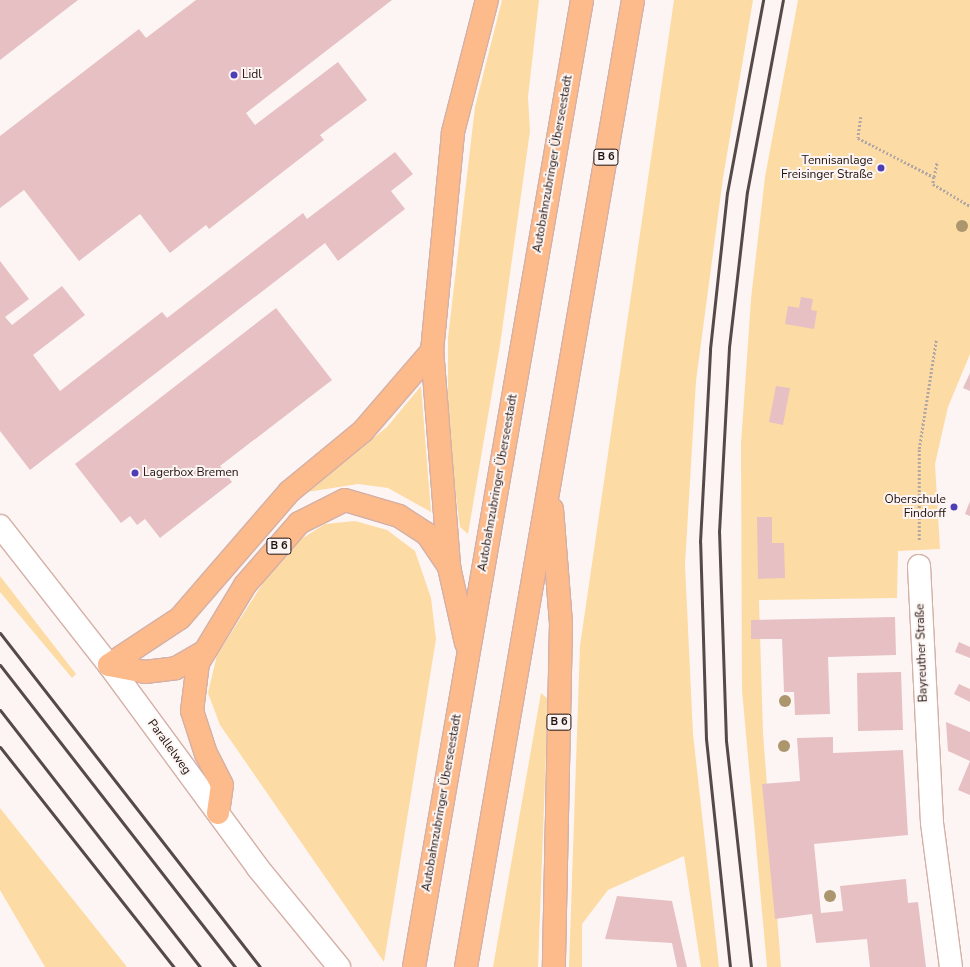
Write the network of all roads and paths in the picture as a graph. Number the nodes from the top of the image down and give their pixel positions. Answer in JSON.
{"nodes":[{"id":1,"x":487,"y":0,"type":"edge"},
{"id":2,"x":582,"y":0,"type":"edge"},
{"id":3,"x":633,"y":0,"type":"edge"},
{"id":4,"x":861,"y":116,"type":"dead end"},
{"id":5,"x":938,"y":161,"type":"dead end"},
{"id":6,"x":934,"y":178,"type":"junction"},
{"id":7,"x":970,"y":206,"type":"edge"},
{"id":8,"x":936,"y":340,"type":"dead end"},
{"id":9,"x":432,"y":351,"type":"junction"},
{"id":10,"x":550,"y":477,"type":"junction"},
{"id":11,"x":0,"y":526,"type":"edge"},
{"id":12,"x":919,"y":566,"type":"joint"},
{"id":13,"x":449,"y":567,"type":"junction"},
{"id":14,"x":204,"y":652,"type":"junction"},
{"id":15,"x":468,"y":653,"type":"junction"},
{"id":16,"x":109,"y":665,"type":"junction"},
{"id":17,"x":218,"y":813,"type":"junction"},
{"id":18,"x":339,"y":967,"type":"edge"},
{"id":19,"x":414,"y":967,"type":"edge"},
{"id":20,"x":466,"y":967,"type":"edge"},
{"id":21,"x":554,"y":967,"type":"edge"},
{"id":22,"x":951,"y":967,"type":"edge"}],
"edges":[{"from":1,"to":9,"type":"highway","number":"B 6"},
{"from":2,"to":15,"type":"highway","name":"Autobahnzubringer Überseestadt","number":"B 6"},
{"from":3,"to":10,"type":"highway","number":"B 6"},
{"from":4,"to":6,"type":"path"},
{"from":5,"to":6,"type":"path"},
{"from":6,"to":7,"type":"path"},
{"from":8,"to":12,"type":"path"},
{"from":9,"to":13,"type":"highway","number":"B 6"},
{"from":9,"to":16,"type":"highway","number":"B 6"},
{"from":10,"to":20,"type":"highway","number":"B 6"},
{"from":10,"to":21,"type":"highway","number":"B 6"},
{"from":11,"to":16,"type":"street","name":"Parallelweg"},
{"from":12,"to":22,"type":"street","name":"Bayreuther Straße"},
{"from":13,"to":14,"type":"highway","number":"B 6"},
{"from":13,"to":15,"type":"highway","number":"B 6"},
{"from":14,"to":16,"type":"highway","number":"B 6"},
{"from":14,"to":17,"type":"highway","number":"B 6"},
{"from":15,"to":19,"type":"highway","name":"Autobahnzubringer Überseestadt","number":"B 6"},
{"from":16,"to":17,"type":"street","name":"Parallelweg"},
{"from":17,"to":18,"type":"street","name":"Parallelweg"}]}
